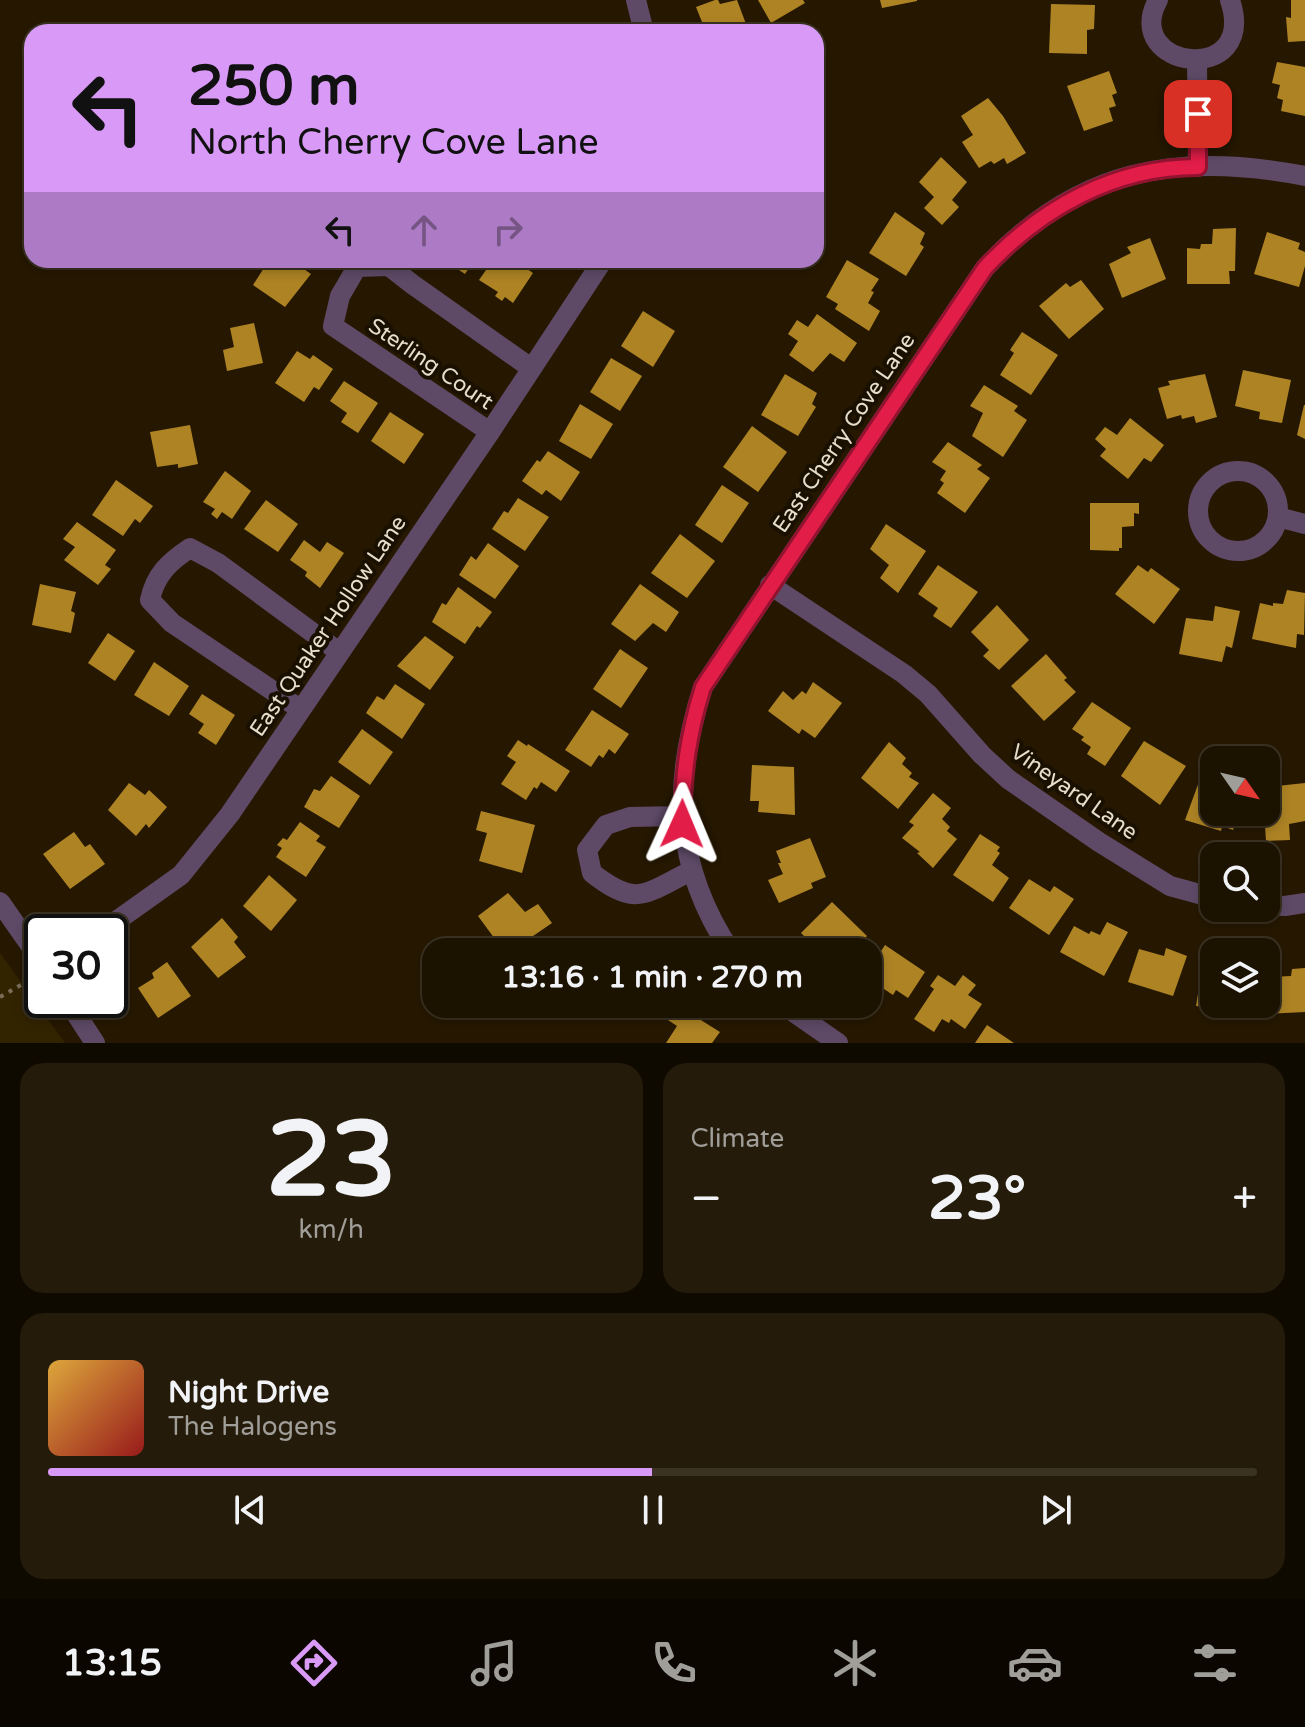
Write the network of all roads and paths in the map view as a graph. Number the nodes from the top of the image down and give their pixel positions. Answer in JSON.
{"nodes":[{"id":1,"x":636,"y":0,"type":"edge"},
{"id":2,"x":1158,"y":0,"type":"edge"},
{"id":3,"x":1230,"y":0,"type":"edge"},
{"id":4,"x":642,"y":24,"type":"edge"},
{"id":5,"x":1197,"y":61,"type":"junction"},
{"id":6,"x":1198,"y":167,"type":"junction"},
{"id":7,"x":1305,"y":176,"type":"edge"},
{"id":8,"x":356,"y":268,"type":"edge"},
{"id":9,"x":392,"y":268,"type":"edge"},
{"id":10,"x":598,"y":268,"type":"edge"},
{"id":11,"x":531,"y":368,"type":"junction"},
{"id":12,"x":490,"y":432,"type":"junction"},
{"id":13,"x":1278,"y":517,"type":"junction"},
{"id":14,"x":1305,"y":524,"type":"edge"},
{"id":15,"x":770,"y":585,"type":"junction"},
{"id":16,"x":339,"y":652,"type":"junction"},
{"id":17,"x":300,"y":709,"type":"junction"},
{"id":18,"x":682,"y":816,"type":"junction"},
{"id":19,"x":691,"y":871,"type":"junction"},
{"id":20,"x":1200,"y":894,"type":"edge"},
{"id":21,"x":0,"y":902,"type":"edge"},
{"id":22,"x":1305,"y":903,"type":"edge"},
{"id":23,"x":1280,"y":904,"type":"edge"},
{"id":24,"x":126,"y":914,"type":"edge"},
{"id":25,"x":24,"y":936,"type":"edge"},
{"id":26,"x":721,"y":938,"type":"edge"},
{"id":27,"x":24,"y":983,"type":"edge"},
{"id":28,"x":0,"y":997,"type":"edge"},
{"id":29,"x":79,"y":1018,"type":"edge"},
{"id":30,"x":802,"y":1018,"type":"edge"},
{"id":31,"x":95,"y":1043,"type":"edge"},
{"id":32,"x":838,"y":1043,"type":"edge"}],
"edges":[{"from":1,"to":4,"type":"street"},
{"from":2,"to":5,"type":"street"},
{"from":3,"to":5,"type":"street"},
{"from":5,"to":6,"type":"street"},
{"from":6,"to":7,"type":"street","name":"East Cherry Cove Lane"},
{"from":6,"to":15,"type":"street","name":"East Cherry Cove Lane"},
{"from":8,"to":12,"type":"street","name":"Sterling Court"},
{"from":9,"to":11,"type":"street","name":"Sterling Court"},
{"from":10,"to":11,"type":"street","name":"East Quaker Hollow Lane"},
{"from":11,"to":12,"type":"street","name":"East Quaker Hollow Lane"},
{"from":12,"to":16,"type":"street","name":"East Quaker Hollow Lane"},
{"from":13,"to":13,"type":"street"},
{"from":13,"to":14,"type":"street"},
{"from":15,"to":18,"type":"street","name":"East Cherry Cove Lane"},
{"from":15,"to":20,"type":"street","name":"Vineyard Lane"},
{"from":16,"to":17,"type":"street","name":"East Quaker Hollow Lane"},
{"from":16,"to":17,"type":"street"},
{"from":17,"to":24,"type":"street","name":"East Quaker Hollow Lane"},
{"from":18,"to":19,"type":"street","name":"East Cherry Cove Lane"},
{"from":18,"to":19,"type":"street"},
{"from":19,"to":26,"type":"street","name":"East Cherry Cove Lane"},
{"from":21,"to":25,"type":"street"},
{"from":22,"to":23,"type":"street"},
{"from":27,"to":28,"type":"path"},
{"from":29,"to":31,"type":"street"},
{"from":30,"to":32,"type":"street"}]}
